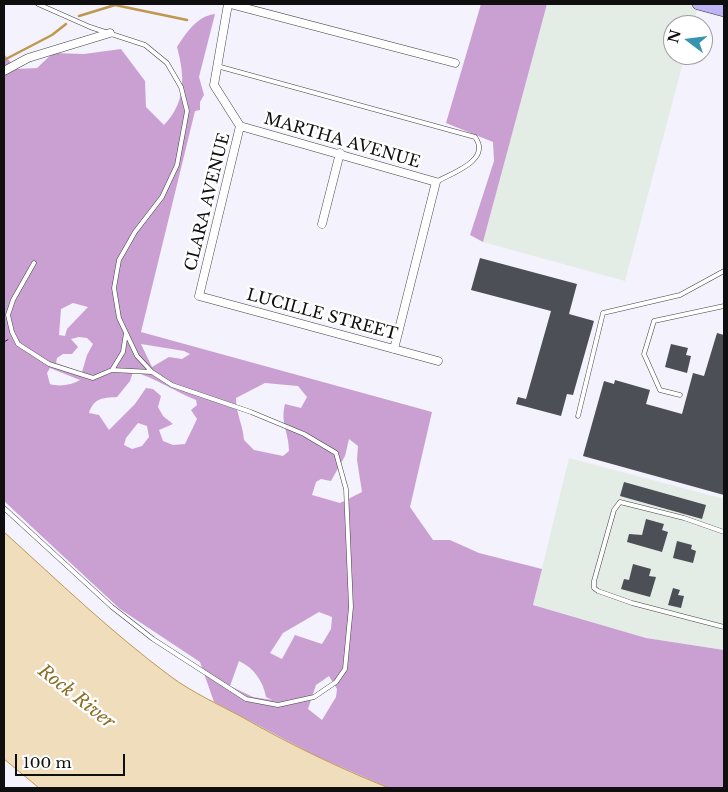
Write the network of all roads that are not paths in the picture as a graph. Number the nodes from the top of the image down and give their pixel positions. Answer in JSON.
{"nodes":[{"id":1,"x":38,"y":4,"type":"edge"},
{"id":2,"x":229,"y":4,"type":"edge"},
{"id":3,"x":698,"y":4,"type":"edge"},
{"id":4,"x":724,"y":11,"type":"edge"},
{"id":5,"x":110,"y":33,"type":"junction"},
{"id":6,"x":455,"y":63,"type":"dead end"},
{"id":7,"x":217,"y":66,"type":"junction"},
{"id":8,"x":4,"y":71,"type":"edge"},
{"id":9,"x":240,"y":126,"type":"junction"},
{"id":10,"x":340,"y":153,"type":"junction"},
{"id":11,"x":436,"y":182,"type":"junction"},
{"id":12,"x":322,"y":224,"type":"dead end"},
{"id":13,"x":34,"y":264,"type":"dead end"},
{"id":14,"x":724,"y":271,"type":"edge"},
{"id":15,"x":199,"y":296,"type":"joint"},
{"id":16,"x":724,"y":306,"type":"edge"},
{"id":17,"x":126,"y":333,"type":"junction"},
{"id":18,"x":394,"y":349,"type":"junction"},
{"id":19,"x":438,"y":361,"type":"dead end"},
{"id":20,"x":112,"y":370,"type":"junction"},
{"id":21,"x":152,"y":372,"type":"junction"},
{"id":22,"x":680,"y":395,"type":"dead end"},
{"id":23,"x":578,"y":416,"type":"dead end"},
{"id":24,"x":4,"y":508,"type":"edge"},
{"id":25,"x":724,"y":532,"type":"edge"},
{"id":26,"x":724,"y":627,"type":"edge"}],
"edges":[{"from":1,"to":5,"type":"lane"},
{"from":2,"to":6,"type":"street"},
{"from":2,"to":7,"type":"street","name":"CLARA AVENUE"},
{"from":3,"to":4,"type":"street"},
{"from":5,"to":8,"type":"street"},
{"from":5,"to":17,"type":"lane"},
{"from":7,"to":9,"type":"street","name":"CLARA AVENUE"},
{"from":7,"to":11,"type":"lane"},
{"from":9,"to":10,"type":"street","name":"MARTHA AVENUE"},
{"from":9,"to":15,"type":"street","name":"CLARA AVENUE"},
{"from":10,"to":11,"type":"street","name":"MARTHA AVENUE"},
{"from":10,"to":12,"type":"street"},
{"from":11,"to":18,"type":"street"},
{"from":13,"to":20,"type":"lane"},
{"from":14,"to":23,"type":"lane"},
{"from":15,"to":18,"type":"street","name":"LUCILLE STREET"},
{"from":16,"to":22,"type":"lane"},
{"from":17,"to":20,"type":"lane"},
{"from":17,"to":21,"type":"lane"},
{"from":18,"to":19,"type":"street","name":"LUCILLE STREET"},
{"from":20,"to":21,"type":"lane"},
{"from":21,"to":24,"type":"lane"},
{"from":25,"to":26,"type":"lane"}]}
